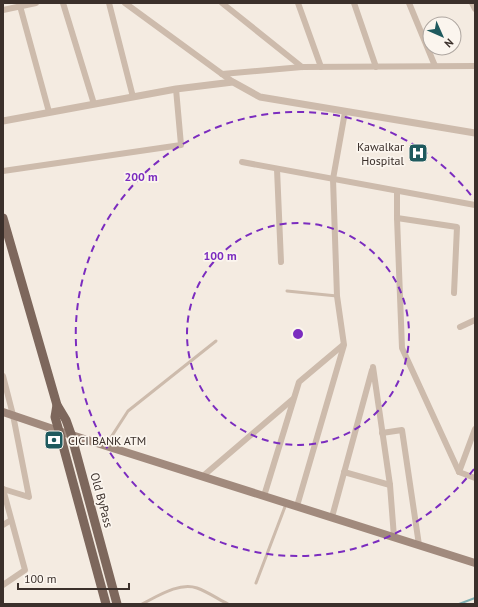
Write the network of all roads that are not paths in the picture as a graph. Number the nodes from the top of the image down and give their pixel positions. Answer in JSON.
{"nodes":[{"id":1,"x":36,"y":3,"type":"edge"},
{"id":2,"x":63,"y":3,"type":"edge"},
{"id":3,"x":109,"y":3,"type":"edge"},
{"id":4,"x":125,"y":3,"type":"edge"},
{"id":5,"x":222,"y":3,"type":"edge"},
{"id":6,"x":298,"y":3,"type":"edge"},
{"id":7,"x":354,"y":3,"type":"edge"},
{"id":8,"x":408,"y":3,"type":"edge"},
{"id":9,"x":472,"y":3,"type":"edge"},
{"id":10,"x":18,"y":5,"type":"edge"},
{"id":11,"x":475,"y":9,"type":"edge"},
{"id":12,"x":3,"y":10,"type":"edge"},
{"id":13,"x":435,"y":66,"type":"junction"},
{"id":14,"x":475,"y":66,"type":"edge"},
{"id":15,"x":302,"y":67,"type":"junction"},
{"id":16,"x":322,"y":67,"type":"junction"},
{"id":17,"x":376,"y":67,"type":"junction"},
{"id":18,"x":222,"y":74,"type":"junction"},
{"id":19,"x":233,"y":82,"type":"junction"},
{"id":20,"x":176,"y":89,"type":"junction"},
{"id":21,"x":132,"y":97,"type":"junction"},
{"id":22,"x":94,"y":104,"type":"junction"},
{"id":23,"x":49,"y":112,"type":"junction"},
{"id":24,"x":345,"y":112,"type":"junction"},
{"id":25,"x":3,"y":121,"type":"edge"},
{"id":26,"x":475,"y":133,"type":"edge"},
{"id":27,"x":242,"y":162,"type":"dead end"},
{"id":28,"x":277,"y":169,"type":"junction"},
{"id":29,"x":3,"y":171,"type":"edge"},
{"id":30,"x":333,"y":179,"type":"junction"},
{"id":31,"x":397,"y":191,"type":"junction"},
{"id":32,"x":475,"y":205,"type":"edge"},
{"id":33,"x":3,"y":218,"type":"edge"},
{"id":34,"x":397,"y":218,"type":"junction"},
{"id":35,"x":281,"y":262,"type":"dead end"},
{"id":36,"x":286,"y":291,"type":"dead end"},
{"id":37,"x":454,"y":293,"type":"dead end"},
{"id":38,"x":337,"y":296,"type":"junction"},
{"id":39,"x":475,"y":320,"type":"edge"},
{"id":40,"x":460,"y":327,"type":"dead end"},
{"id":41,"x":216,"y":341,"type":"dead end"},
{"id":42,"x":344,"y":345,"type":"junction"},
{"id":43,"x":3,"y":376,"type":"edge"},
{"id":44,"x":294,"y":398,"type":"junction"},
{"id":45,"x":57,"y":406,"type":"junction"},
{"id":46,"x":3,"y":412,"type":"edge"},
{"id":47,"x":13,"y":415,"type":"junction"},
{"id":48,"x":475,"y":429,"type":"edge"},
{"id":49,"x":58,"y":431,"type":"junction"},
{"id":50,"x":382,"y":433,"type":"junction"},
{"id":51,"x":72,"y":434,"type":"junction"},
{"id":52,"x":106,"y":445,"type":"junction"},
{"id":53,"x":344,"y":472,"type":"junction"},
{"id":54,"x":459,"y":472,"type":"junction"},
{"id":55,"x":203,"y":476,"type":"junction"},
{"id":56,"x":475,"y":478,"type":"edge"},
{"id":57,"x":390,"y":485,"type":"junction"},
{"id":58,"x":3,"y":489,"type":"edge"},
{"id":59,"x":264,"y":496,"type":"junction"},
{"id":60,"x":286,"y":503,"type":"junction"},
{"id":61,"x":297,"y":506,"type":"junction"},
{"id":62,"x":332,"y":517,"type":"junction"},
{"id":63,"x":11,"y":520,"type":"junction"},
{"id":64,"x":3,"y":525,"type":"edge"},
{"id":65,"x":394,"y":537,"type":"junction"},
{"id":66,"x":419,"y":545,"type":"junction"},
{"id":67,"x":475,"y":563,"type":"edge"},
{"id":68,"x":256,"y":583,"type":"dead end"},
{"id":69,"x":3,"y":585,"type":"edge"},
{"id":70,"x":106,"y":604,"type":"edge"},
{"id":71,"x":117,"y":604,"type":"edge"},
{"id":72,"x":142,"y":604,"type":"edge"},
{"id":73,"x":228,"y":604,"type":"edge"}],
"edges":[{"from":1,"to":10,"type":"street"},
{"from":2,"to":22,"type":"street"},
{"from":3,"to":21,"type":"street"},
{"from":4,"to":18,"type":"street"},
{"from":5,"to":15,"type":"street"},
{"from":6,"to":16,"type":"street"},
{"from":7,"to":17,"type":"street"},
{"from":8,"to":13,"type":"street"},
{"from":9,"to":11,"type":"street"},
{"from":10,"to":12,"type":"street"},
{"from":10,"to":23,"type":"street"},
{"from":13,"to":14,"type":"street"},
{"from":13,"to":17,"type":"street"},
{"from":15,"to":16,"type":"street"},
{"from":15,"to":18,"type":"street"},
{"from":16,"to":17,"type":"street"},
{"from":18,"to":19,"type":"street"},
{"from":19,"to":20,"type":"street"},
{"from":19,"to":24,"type":"street"},
{"from":20,"to":21,"type":"street"},
{"from":20,"to":29,"type":"street"},
{"from":21,"to":22,"type":"street"},
{"from":22,"to":23,"type":"street"},
{"from":23,"to":25,"type":"street"},
{"from":24,"to":26,"type":"street"},
{"from":24,"to":30,"type":"street"},
{"from":27,"to":28,"type":"street"},
{"from":28,"to":30,"type":"street"},
{"from":28,"to":35,"type":"street"},
{"from":30,"to":31,"type":"street"},
{"from":30,"to":38,"type":"street"},
{"from":31,"to":32,"type":"street"},
{"from":31,"to":34,"type":"street"},
{"from":33,"to":45,"type":"main road","name":"Old ByPass"},
{"from":34,"to":37,"type":"street"},
{"from":34,"to":54,"type":"street"},
{"from":36,"to":38,"type":"lane"},
{"from":38,"to":42,"type":"street"},
{"from":39,"to":40,"type":"street"},
{"from":41,"to":52,"type":"lane"},
{"from":42,"to":44,"type":"street"},
{"from":42,"to":61,"type":"street"},
{"from":43,"to":47,"type":"street"},
{"from":44,"to":55,"type":"street"},
{"from":44,"to":59,"type":"street"},
{"from":45,"to":49,"type":"main road","name":"Old ByPass"},
{"from":45,"to":51,"type":"main road","name":"Old ByPass"},
{"from":46,"to":47,"type":"main road"},
{"from":47,"to":49,"type":"main road"},
{"from":47,"to":58,"type":"street"},
{"from":48,"to":54,"type":"street"},
{"from":49,"to":51,"type":"main road"},
{"from":49,"to":70,"type":"main road","name":"Old ByPass"},
{"from":50,"to":53,"type":"street"},
{"from":50,"to":57,"type":"street"},
{"from":50,"to":66,"type":"street"},
{"from":51,"to":52,"type":"main road"},
{"from":51,"to":71,"type":"main road","name":"Old ByPass"},
{"from":52,"to":55,"type":"main road"},
{"from":53,"to":57,"type":"street"},
{"from":53,"to":62,"type":"street"},
{"from":54,"to":56,"type":"street"},
{"from":55,"to":59,"type":"main road"},
{"from":57,"to":65,"type":"street"},
{"from":58,"to":63,"type":"street"},
{"from":59,"to":60,"type":"main road"},
{"from":60,"to":61,"type":"main road"},
{"from":60,"to":68,"type":"lane"},
{"from":61,"to":62,"type":"main road"},
{"from":62,"to":65,"type":"main road"},
{"from":63,"to":64,"type":"street"},
{"from":63,"to":69,"type":"street"},
{"from":65,"to":66,"type":"main road"},
{"from":66,"to":67,"type":"main road"},
{"from":72,"to":73,"type":"lane"}]}
